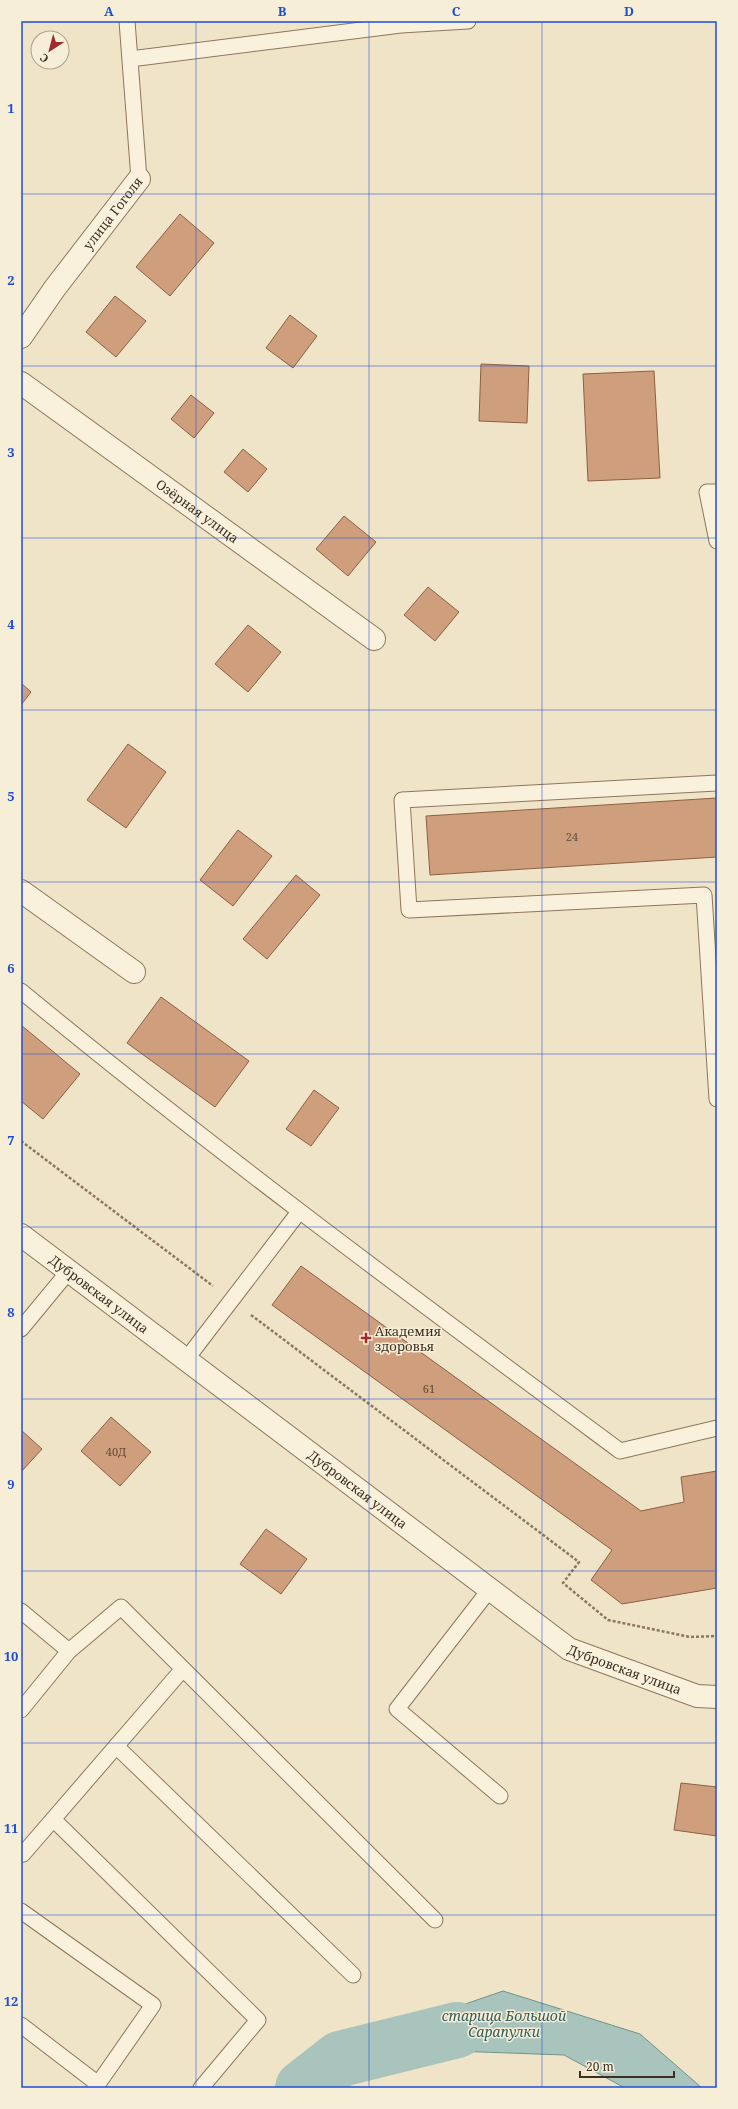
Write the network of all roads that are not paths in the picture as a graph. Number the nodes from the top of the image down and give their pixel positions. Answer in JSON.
{"nodes":[{"id":1,"x":127,"y":21,"type":"edge"},
{"id":2,"x":468,"y":21,"type":"edge"},
{"id":3,"x":401,"y":23,"type":"edge"},
{"id":4,"x":130,"y":59,"type":"junction"},
{"id":5,"x":139,"y":179,"type":"joint"},
{"id":6,"x":21,"y":337,"type":"edge"},
{"id":7,"x":21,"y":383,"type":"edge"},
{"id":8,"x":717,"y":492,"type":"edge"},
{"id":9,"x":717,"y":541,"type":"edge"},
{"id":10,"x":374,"y":639,"type":"dead end"},
{"id":11,"x":717,"y":783,"type":"edge"},
{"id":12,"x":21,"y":891,"type":"edge"},
{"id":13,"x":134,"y":972,"type":"dead end"},
{"id":14,"x":21,"y":991,"type":"edge"},
{"id":15,"x":717,"y":1099,"type":"edge"},
{"id":16,"x":299,"y":1212,"type":"junction"},
{"id":17,"x":21,"y":1235,"type":"edge"},
{"id":18,"x":68,"y":1272,"type":"junction"},
{"id":19,"x":21,"y":1329,"type":"edge"},
{"id":20,"x":186,"y":1361,"type":"junction"},
{"id":21,"x":717,"y":1428,"type":"edge"},
{"id":22,"x":490,"y":1589,"type":"junction"},
{"id":23,"x":21,"y":1611,"type":"edge"},
{"id":24,"x":69,"y":1651,"type":"junction"},
{"id":25,"x":182,"y":1670,"type":"junction"},
{"id":26,"x":717,"y":1698,"type":"edge"},
{"id":27,"x":21,"y":1710,"type":"edge"},
{"id":28,"x":116,"y":1746,"type":"junction"},
{"id":29,"x":500,"y":1796,"type":"dead end"},
{"id":30,"x":53,"y":1819,"type":"junction"},
{"id":31,"x":22,"y":1854,"type":"edge"},
{"id":32,"x":21,"y":1911,"type":"edge"},
{"id":33,"x":435,"y":1920,"type":"dead end"},
{"id":34,"x":352,"y":1975,"type":"dead end"},
{"id":35,"x":21,"y":2025,"type":"edge"},
{"id":36,"x":97,"y":2086,"type":"edge"},
{"id":37,"x":201,"y":2088,"type":"edge"}],
"edges":[{"from":1,"to":4,"type":"lane","name":"улица Гоголя"},
{"from":2,"to":3,"type":"lane"},
{"from":3,"to":4,"type":"lane"},
{"from":4,"to":5,"type":"lane","name":"улица Гоголя"},
{"from":5,"to":6,"type":"street","name":"улица Гоголя"},
{"from":7,"to":10,"type":"street","name":"Озёрная улица"},
{"from":8,"to":9,"type":"lane"},
{"from":11,"to":15,"type":"lane"},
{"from":12,"to":13,"type":"street"},
{"from":14,"to":16,"type":"lane"},
{"from":16,"to":20,"type":"lane"},
{"from":16,"to":21,"type":"lane"},
{"from":17,"to":18,"type":"street","name":"Дубровская улица"},
{"from":18,"to":19,"type":"lane"},
{"from":18,"to":20,"type":"street","name":"Дубровская улица"},
{"from":20,"to":22,"type":"street","name":"Дубровская улица"},
{"from":22,"to":26,"type":"street","name":"Дубровская улица"},
{"from":22,"to":29,"type":"lane"},
{"from":23,"to":24,"type":"lane"},
{"from":24,"to":25,"type":"lane"},
{"from":24,"to":27,"type":"lane"},
{"from":25,"to":28,"type":"lane"},
{"from":25,"to":33,"type":"lane"},
{"from":28,"to":30,"type":"lane"},
{"from":28,"to":34,"type":"lane"},
{"from":30,"to":31,"type":"lane"},
{"from":30,"to":37,"type":"lane"},
{"from":32,"to":36,"type":"lane"},
{"from":35,"to":36,"type":"lane"}]}
